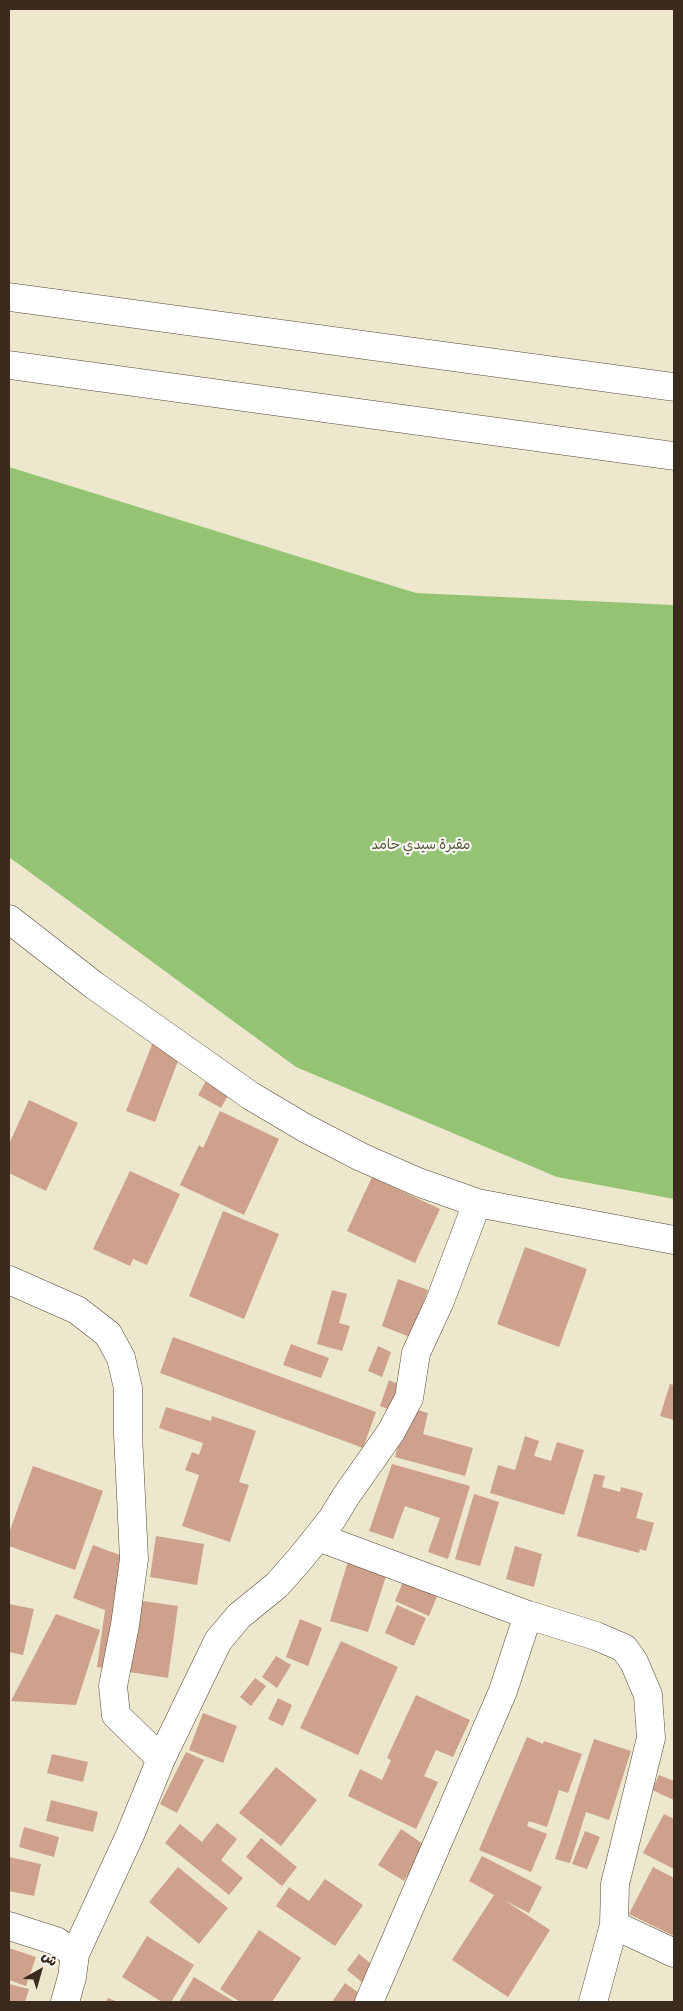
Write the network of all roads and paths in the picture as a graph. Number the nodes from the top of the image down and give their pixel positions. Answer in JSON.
{"nodes":[{"id":1,"x":9,"y":297,"type":"edge"},
{"id":2,"x":9,"y":365,"type":"edge"},
{"id":3,"x":674,"y":387,"type":"edge"},
{"id":4,"x":674,"y":456,"type":"edge"},
{"id":5,"x":9,"y":919,"type":"edge"},
{"id":6,"x":477,"y":1203,"type":"junction"},
{"id":7,"x":674,"y":1240,"type":"edge"},
{"id":8,"x":9,"y":1280,"type":"edge"},
{"id":9,"x":318,"y":1537,"type":"junction"},
{"id":10,"x":528,"y":1615,"type":"junction"},
{"id":11,"x":161,"y":1759,"type":"junction"},
{"id":12,"x":614,"y":1925,"type":"junction"},
{"id":13,"x":9,"y":1926,"type":"edge"},
{"id":14,"x":674,"y":1953,"type":"edge"},
{"id":15,"x":75,"y":1954,"type":"junction"},
{"id":16,"x":65,"y":2002,"type":"edge"},
{"id":17,"x":369,"y":2002,"type":"edge"},
{"id":18,"x":593,"y":2002,"type":"edge"}],
"edges":[{"from":1,"to":3,"type":"street"},
{"from":2,"to":4,"type":"street"},
{"from":5,"to":6,"type":"street"},
{"from":6,"to":7,"type":"street"},
{"from":6,"to":9,"type":"street"},
{"from":8,"to":11,"type":"street"},
{"from":9,"to":10,"type":"street"},
{"from":9,"to":11,"type":"street"},
{"from":10,"to":12,"type":"street"},
{"from":10,"to":17,"type":"street"},
{"from":11,"to":15,"type":"street"},
{"from":12,"to":14,"type":"street"},
{"from":12,"to":18,"type":"street"},
{"from":13,"to":15,"type":"street"},
{"from":15,"to":16,"type":"street"}]}
